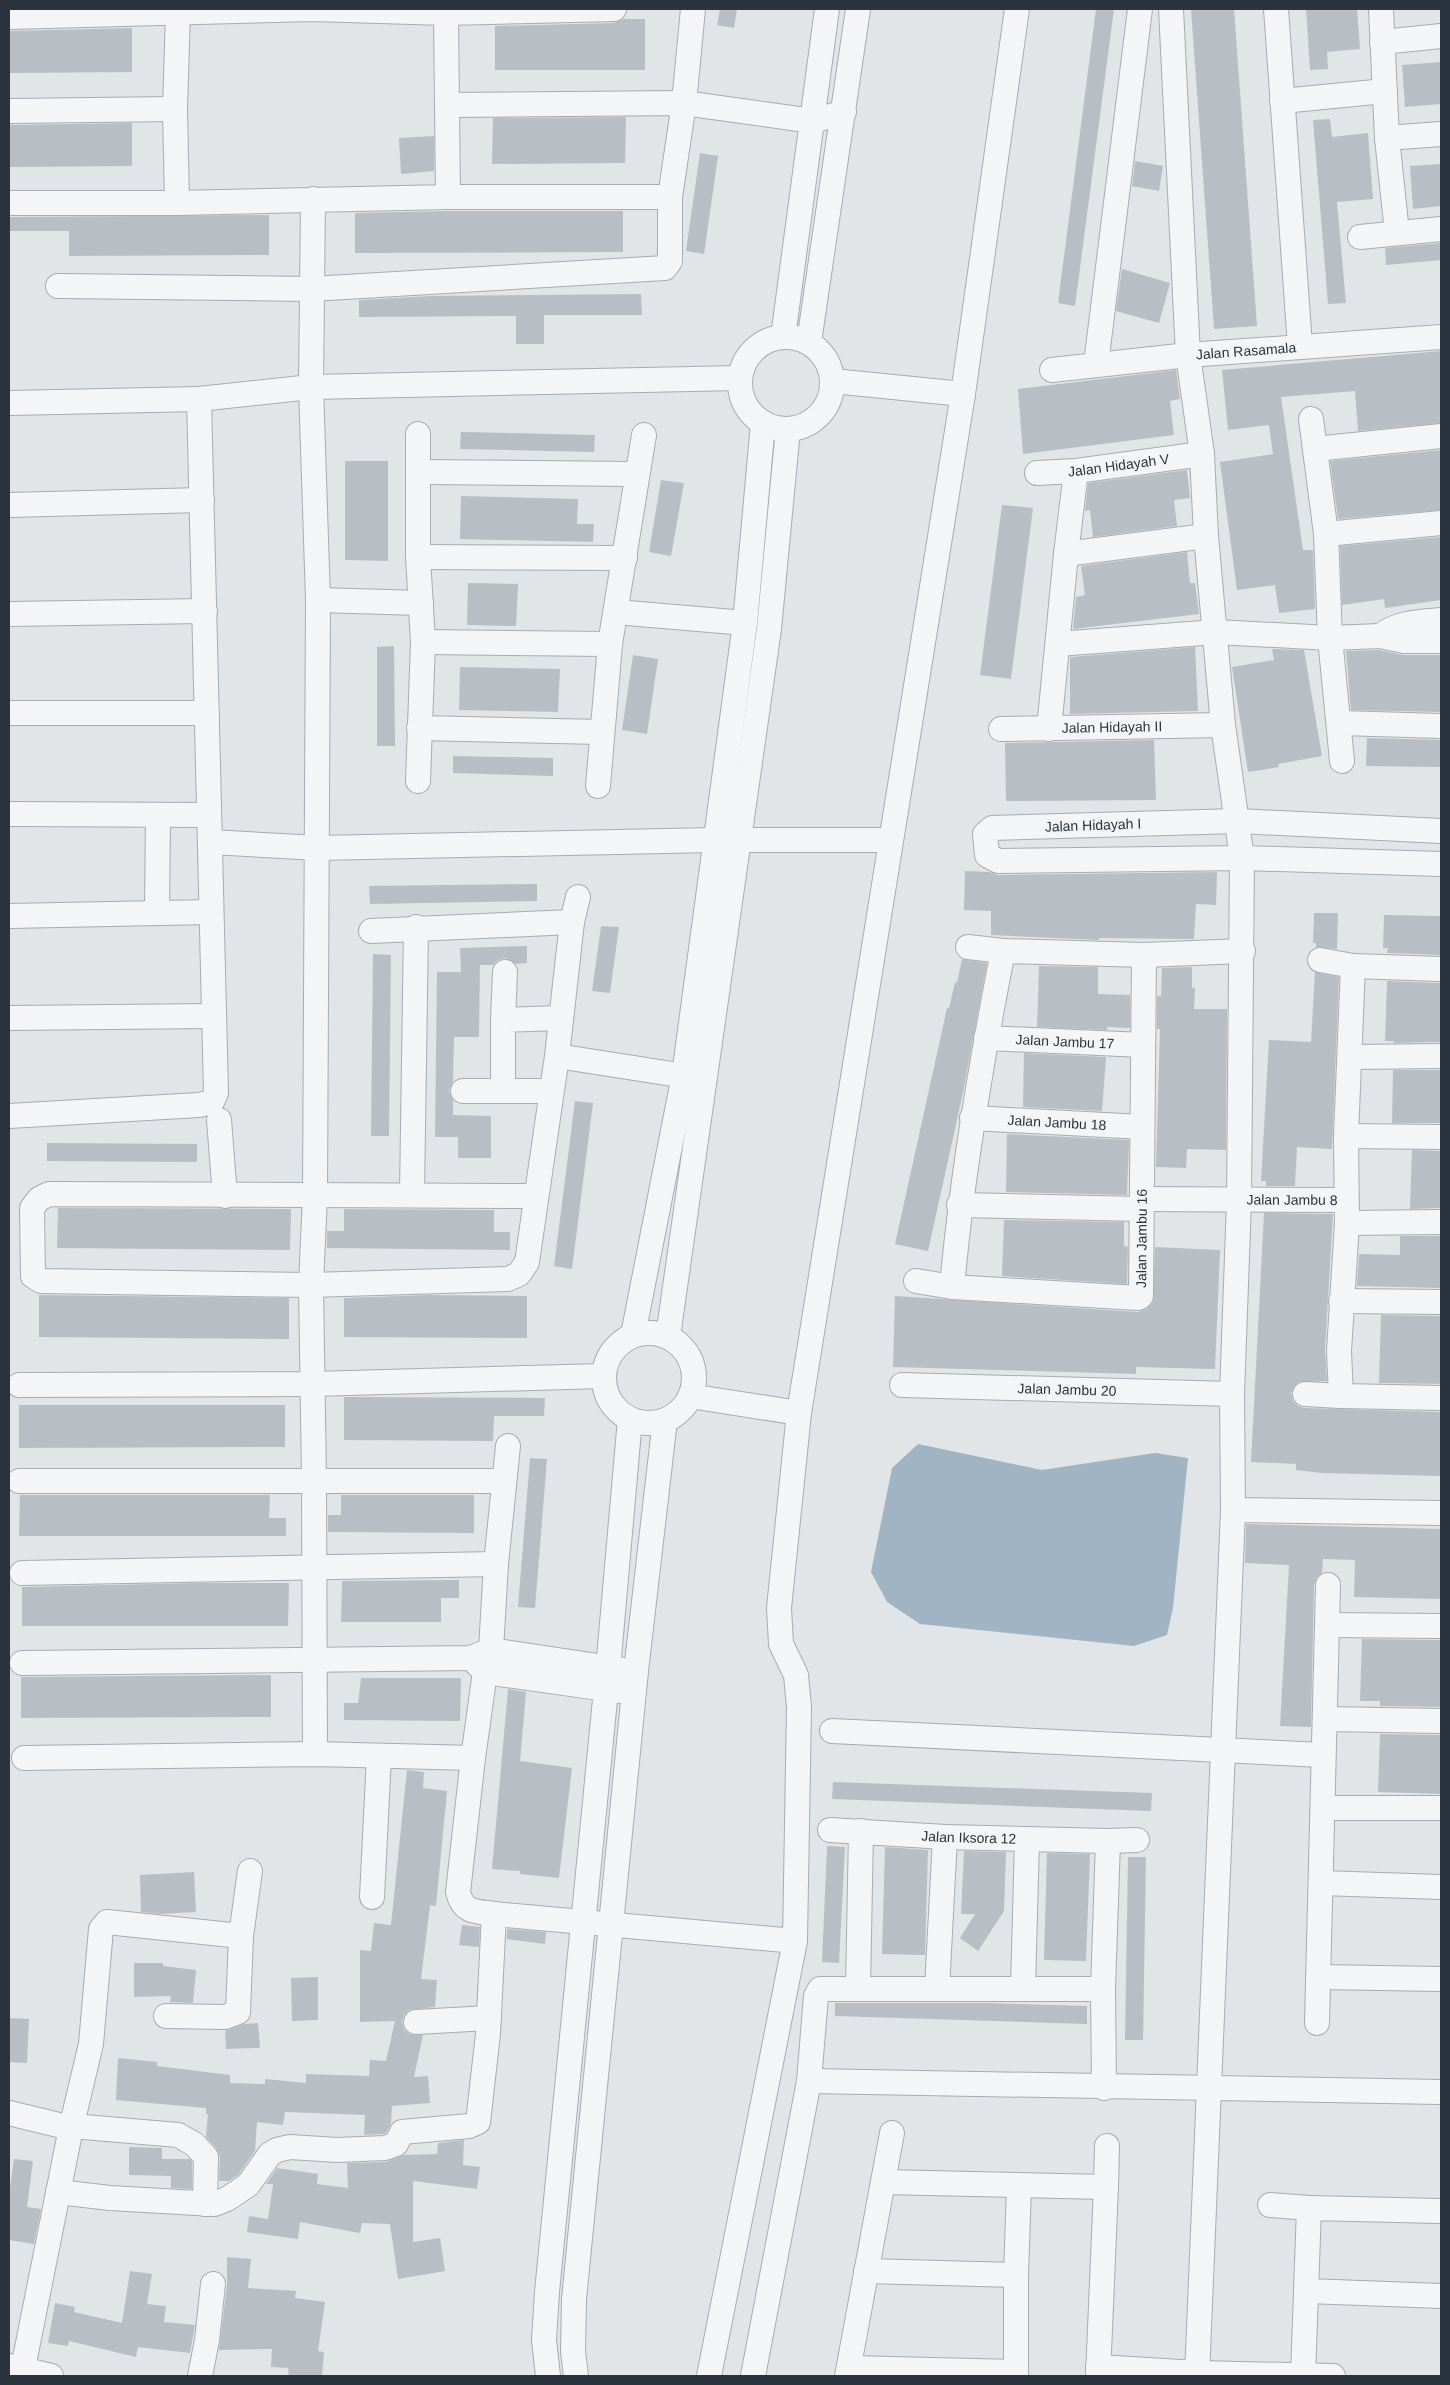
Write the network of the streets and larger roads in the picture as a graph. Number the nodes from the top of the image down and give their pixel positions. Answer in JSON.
{"nodes":[{"id":1,"x":312,"y":9,"type":"edge"},
{"id":2,"x":614,"y":9,"type":"edge"},
{"id":3,"x":693,"y":9,"type":"edge"},
{"id":4,"x":827,"y":9,"type":"edge"},
{"id":5,"x":858,"y":9,"type":"edge"},
{"id":6,"x":1017,"y":9,"type":"edge"},
{"id":7,"x":1140,"y":9,"type":"edge"},
{"id":8,"x":1171,"y":9,"type":"edge"},
{"id":9,"x":1276,"y":9,"type":"edge"},
{"id":10,"x":1381,"y":9,"type":"edge"},
{"id":11,"x":178,"y":13,"type":"junction"},
{"id":12,"x":446,"y":13,"type":"junction"},
{"id":13,"x":9,"y":17,"type":"edge"},
{"id":14,"x":1441,"y":36,"type":"edge"},
{"id":15,"x":1382,"y":42,"type":"junction"},
{"id":16,"x":1385,"y":91,"type":"junction"},
{"id":17,"x":1282,"y":101,"type":"junction"},
{"id":18,"x":684,"y":103,"type":"junction"},
{"id":19,"x":448,"y":105,"type":"junction"},
{"id":20,"x":175,"y":109,"type":"junction"},
{"id":21,"x":9,"y":111,"type":"edge"},
{"id":22,"x":844,"y":112,"type":"junction"},
{"id":23,"x":813,"y":121,"type":"junction"},
{"id":24,"x":1441,"y":134,"type":"edge"},
{"id":25,"x":1387,"y":138,"type":"junction"},
{"id":26,"x":448,"y":197,"type":"junction"},
{"id":27,"x":670,"y":197,"type":"junction"},
{"id":28,"x":313,"y":199,"type":"junction"},
{"id":29,"x":9,"y":203,"type":"edge"},
{"id":30,"x":177,"y":203,"type":"junction"},
{"id":31,"x":1441,"y":229,"type":"edge"},
{"id":32,"x":1397,"y":233,"type":"junction"},
{"id":33,"x":1360,"y":236,"type":"dead end"},
{"id":34,"x":58,"y":286,"type":"dead end"},
{"id":35,"x":311,"y":289,"type":"junction"},
{"id":36,"x":783,"y":337,"type":"junction"},
{"id":37,"x":1441,"y":337,"type":"edge"},
{"id":38,"x":809,"y":342,"type":"junction"},
{"id":39,"x":1300,"y":346,"type":"junction"},
{"id":40,"x":1188,"y":355,"type":"junction"},
{"id":41,"x":1096,"y":364,"type":"junction"},
{"id":42,"x":1052,"y":370,"type":"dead end"},
{"id":43,"x":740,"y":378,"type":"junction"},
{"id":44,"x":833,"y":381,"type":"junction"},
{"id":45,"x":311,"y":387,"type":"junction"},
{"id":46,"x":963,"y":394,"type":"junction"},
{"id":47,"x":200,"y":400,"type":"junction"},
{"id":48,"x":9,"y":403,"type":"edge"},
{"id":49,"x":1311,"y":419,"type":"dead end"},
{"id":50,"x":763,"y":423,"type":"junction"},
{"id":51,"x":788,"y":429,"type":"junction"},
{"id":52,"x":418,"y":434,"type":"dead end"},
{"id":53,"x":644,"y":435,"type":"dead end"},
{"id":54,"x":1441,"y":436,"type":"edge"},
{"id":55,"x":1314,"y":449,"type":"junction"},
{"id":56,"x":1202,"y":454,"type":"junction"},
{"id":57,"x":1076,"y":471,"type":"junction"},
{"id":58,"x":418,"y":472,"type":"junction"},
{"id":59,"x":1037,"y":473,"type":"dead end"},
{"id":60,"x":636,"y":474,"type":"junction"},
{"id":61,"x":202,"y":500,"type":"junction"},
{"id":62,"x":9,"y":505,"type":"edge"},
{"id":63,"x":1441,"y":522,"type":"edge"},
{"id":64,"x":1326,"y":534,"type":"junction"},
{"id":65,"x":1206,"y":536,"type":"junction"},
{"id":66,"x":1066,"y":554,"type":"junction"},
{"id":67,"x":418,"y":557,"type":"junction"},
{"id":68,"x":625,"y":558,"type":"junction"},
{"id":69,"x":318,"y":600,"type":"junction"},
{"id":70,"x":421,"y":603,"type":"junction"},
{"id":71,"x":205,"y":611,"type":"junction"},
{"id":72,"x":616,"y":612,"type":"junction"},
{"id":73,"x":9,"y":614,"type":"edge"},
{"id":74,"x":1441,"y":620,"type":"edge"},
{"id":75,"x":745,"y":623,"type":"junction"},
{"id":76,"x":1216,"y":632,"type":"junction"},
{"id":77,"x":1380,"y":636,"type":"junction"},
{"id":78,"x":1330,"y":638,"type":"junction"},
{"id":79,"x":1441,"y":641,"type":"edge"},
{"id":80,"x":423,"y":642,"type":"junction"},
{"id":81,"x":610,"y":644,"type":"junction"},
{"id":82,"x":1058,"y":644,"type":"junction"},
{"id":83,"x":9,"y":713,"type":"edge"},
{"id":84,"x":207,"y":713,"type":"junction"},
{"id":85,"x":1340,"y":723,"type":"junction"},
{"id":86,"x":1224,"y":725,"type":"junction"},
{"id":87,"x":1441,"y":726,"type":"edge"},
{"id":88,"x":419,"y":728,"type":"junction"},
{"id":89,"x":1001,"y":729,"type":"dead end"},
{"id":90,"x":1049,"y":729,"type":"junction"},
{"id":91,"x":602,"y":732,"type":"junction"},
{"id":92,"x":1342,"y":761,"type":"dead end"},
{"id":93,"x":418,"y":781,"type":"dead end"},
{"id":94,"x":598,"y":786,"type":"dead end"},
{"id":95,"x":9,"y":814,"type":"edge"},
{"id":96,"x":158,"y":814,"type":"junction"},
{"id":97,"x":209,"y":815,"type":"junction"},
{"id":98,"x":1238,"y":821,"type":"junction"},
{"id":99,"x":1441,"y":831,"type":"edge"},
{"id":100,"x":714,"y":840,"type":"junction"},
{"id":101,"x":740,"y":840,"type":"junction"},
{"id":102,"x":891,"y":840,"type":"junction"},
{"id":103,"x":210,"y":842,"type":"junction"},
{"id":104,"x":318,"y":848,"type":"junction"},
{"id":105,"x":1242,"y":858,"type":"junction"},
{"id":106,"x":1441,"y":864,"type":"edge"},
{"id":107,"x":578,"y":897,"type":"dead end"},
{"id":108,"x":211,"y":912,"type":"junction"},
{"id":109,"x":157,"y":913,"type":"junction"},
{"id":110,"x":9,"y":916,"type":"edge"},
{"id":111,"x":572,"y":922,"type":"junction"},
{"id":112,"x":416,"y":927,"type":"junction"},
{"id":113,"x":371,"y":931,"type":"dead end"},
{"id":114,"x":968,"y":947,"type":"dead end"},
{"id":115,"x":1003,"y":951,"type":"junction"},
{"id":116,"x":1242,"y":951,"type":"junction"},
{"id":117,"x":1144,"y":955,"type":"junction"},
{"id":118,"x":1320,"y":960,"type":"dead end"},
{"id":119,"x":1353,"y":966,"type":"junction"},
{"id":120,"x":1441,"y":969,"type":"edge"},
{"id":121,"x":506,"y":972,"type":"dead end"},
{"id":122,"x":214,"y":1016,"type":"junction"},
{"id":123,"x":9,"y":1018,"type":"edge"},
{"id":124,"x":561,"y":1018,"type":"junction"},
{"id":125,"x":503,"y":1020,"type":"junction"},
{"id":126,"x":986,"y":1038,"type":"junction"},
{"id":127,"x":1143,"y":1045,"type":"junction"},
{"id":128,"x":557,"y":1056,"type":"junction"},
{"id":129,"x":1441,"y":1056,"type":"edge"},
{"id":130,"x":1351,"y":1057,"type":"junction"},
{"id":131,"x":694,"y":1077,"type":"junction"},
{"id":132,"x":463,"y":1091,"type":"dead end"},
{"id":133,"x":503,"y":1091,"type":"junction"},
{"id":134,"x":551,"y":1091,"type":"junction"},
{"id":135,"x":9,"y":1116,"type":"edge"},
{"id":136,"x":972,"y":1118,"type":"junction"},
{"id":137,"x":219,"y":1120,"type":"dead end"},
{"id":138,"x":1142,"y":1127,"type":"junction"},
{"id":139,"x":1346,"y":1136,"type":"junction"},
{"id":140,"x":1441,"y":1137,"type":"edge"},
{"id":141,"x":412,"y":1194,"type":"junction"},
{"id":142,"x":224,"y":1196,"type":"junction"},
{"id":143,"x":315,"y":1196,"type":"junction"},
{"id":144,"x":535,"y":1196,"type":"junction"},
{"id":145,"x":1239,"y":1201,"type":"junction"},
{"id":146,"x":1141,"y":1204,"type":"junction"},
{"id":147,"x":959,"y":1205,"type":"junction"},
{"id":148,"x":1346,"y":1212,"type":"junction"},
{"id":149,"x":1441,"y":1222,"type":"edge"},
{"id":150,"x":916,"y":1281,"type":"dead end"},
{"id":151,"x":311,"y":1285,"type":"junction"},
{"id":152,"x":952,"y":1287,"type":"junction"},
{"id":153,"x":1341,"y":1301,"type":"junction"},
{"id":154,"x":1441,"y":1302,"type":"edge"},
{"id":155,"x":633,"y":1335,"type":"junction"},
{"id":156,"x":668,"y":1336,"type":"junction"},
{"id":157,"x":603,"y":1376,"type":"junction"},
{"id":158,"x":313,"y":1384,"type":"junction"},
{"id":159,"x":18,"y":1385,"type":"dead end"},
{"id":160,"x":902,"y":1385,"type":"dead end"},
{"id":161,"x":1232,"y":1394,"type":"junction"},
{"id":162,"x":1305,"y":1394,"type":"dead end"},
{"id":163,"x":690,"y":1396,"type":"junction"},
{"id":164,"x":1341,"y":1396,"type":"junction"},
{"id":165,"x":1441,"y":1398,"type":"edge"},
{"id":166,"x":799,"y":1413,"type":"junction"},
{"id":167,"x":630,"y":1419,"type":"junction"},
{"id":168,"x":665,"y":1420,"type":"junction"},
{"id":169,"x":508,"y":1446,"type":"dead end"},
{"id":170,"x":314,"y":1480,"type":"junction"},
{"id":171,"x":19,"y":1481,"type":"dead end"},
{"id":172,"x":504,"y":1481,"type":"junction"},
{"id":173,"x":1233,"y":1510,"type":"junction"},
{"id":174,"x":1441,"y":1513,"type":"edge"},
{"id":175,"x":496,"y":1564,"type":"junction"},
{"id":176,"x":314,"y":1568,"type":"junction"},
{"id":177,"x":22,"y":1573,"type":"dead end"},
{"id":178,"x":1328,"y":1585,"type":"dead end"},
{"id":179,"x":1327,"y":1625,"type":"junction"},
{"id":180,"x":1441,"y":1626,"type":"edge"},
{"id":181,"x":314,"y":1659,"type":"junction"},
{"id":182,"x":482,"y":1660,"type":"junction"},
{"id":183,"x":22,"y":1663,"type":"dead end"},
{"id":184,"x":607,"y":1679,"type":"junction"},
{"id":185,"x":636,"y":1682,"type":"junction"},
{"id":186,"x":1326,"y":1719,"type":"junction"},
{"id":187,"x":1441,"y":1721,"type":"edge"},
{"id":188,"x":832,"y":1731,"type":"dead end"},
{"id":189,"x":1221,"y":1752,"type":"junction"},
{"id":190,"x":315,"y":1754,"type":"junction"},
{"id":191,"x":1322,"y":1755,"type":"junction"},
{"id":192,"x":379,"y":1756,"type":"junction"},
{"id":193,"x":24,"y":1758,"type":"dead end"},
{"id":194,"x":473,"y":1758,"type":"junction"},
{"id":195,"x":1323,"y":1808,"type":"junction"},
{"id":196,"x":1441,"y":1808,"type":"edge"},
{"id":197,"x":830,"y":1830,"type":"dead end"},
{"id":198,"x":861,"y":1832,"type":"junction"},
{"id":199,"x":945,"y":1836,"type":"junction"},
{"id":200,"x":1027,"y":1839,"type":"junction"},
{"id":201,"x":1137,"y":1840,"type":"dead end"},
{"id":202,"x":1108,"y":1841,"type":"junction"},
{"id":203,"x":250,"y":1871,"type":"dead end"},
{"id":204,"x":1321,"y":1883,"type":"junction"},
{"id":205,"x":1441,"y":1887,"type":"edge"},
{"id":206,"x":372,"y":1897,"type":"dead end"},
{"id":207,"x":494,"y":1914,"type":"junction"},
{"id":208,"x":582,"y":1921,"type":"junction"},
{"id":209,"x":612,"y":1926,"type":"junction"},
{"id":210,"x":241,"y":1936,"type":"junction"},
{"id":211,"x":795,"y":1941,"type":"junction"},
{"id":212,"x":1318,"y":1977,"type":"junction"},
{"id":213,"x":1441,"y":1979,"type":"edge"},
{"id":214,"x":858,"y":1988,"type":"junction"},
{"id":215,"x":1023,"y":1988,"type":"junction"},
{"id":216,"x":937,"y":1989,"type":"junction"},
{"id":217,"x":1103,"y":1989,"type":"junction"},
{"id":218,"x":166,"y":2016,"type":"dead end"},
{"id":219,"x":489,"y":2018,"type":"junction"},
{"id":220,"x":416,"y":2022,"type":"dead end"},
{"id":221,"x":1317,"y":2023,"type":"dead end"},
{"id":222,"x":809,"y":2081,"type":"junction"},
{"id":223,"x":1104,"y":2088,"type":"junction"},
{"id":224,"x":1208,"y":2088,"type":"junction"},
{"id":225,"x":1441,"y":2092,"type":"edge"},
{"id":226,"x":9,"y":2113,"type":"edge"},
{"id":227,"x":72,"y":2127,"type":"junction"},
{"id":228,"x":892,"y":2133,"type":"dead end"},
{"id":229,"x":1107,"y":2146,"type":"dead end"},
{"id":230,"x":883,"y":2182,"type":"junction"},
{"id":231,"x":1019,"y":2187,"type":"junction"},
{"id":232,"x":1106,"y":2187,"type":"junction"},
{"id":233,"x":58,"y":2192,"type":"junction"},
{"id":234,"x":205,"y":2204,"type":"junction"},
{"id":235,"x":1270,"y":2205,"type":"dead end"},
{"id":236,"x":1309,"y":2208,"type":"junction"},
{"id":237,"x":1441,"y":2211,"type":"edge"},
{"id":238,"x":866,"y":2271,"type":"junction"},
{"id":239,"x":1016,"y":2275,"type":"junction"},
{"id":240,"x":213,"y":2284,"type":"dead end"},
{"id":241,"x":1307,"y":2291,"type":"junction"},
{"id":242,"x":1441,"y":2296,"type":"edge"},
{"id":243,"x":16,"y":2367,"type":"edge"},
{"id":244,"x":848,"y":2372,"type":"edge"},
{"id":245,"x":1098,"y":2372,"type":"edge"},
{"id":246,"x":1016,"y":2374,"type":"edge"},
{"id":247,"x":759,"y":2375,"type":"edge"},
{"id":248,"x":1197,"y":2375,"type":"edge"},
{"id":249,"x":51,"y":2376,"type":"edge"},
{"id":250,"x":200,"y":2376,"type":"edge"},
{"id":251,"x":548,"y":2376,"type":"edge"},
{"id":252,"x":576,"y":2376,"type":"edge"},
{"id":253,"x":709,"y":2376,"type":"edge"},
{"id":254,"x":1303,"y":2376,"type":"edge"},
{"id":255,"x":1333,"y":2376,"type":"edge"}],
"edges":[{"from":1,"to":11,"type":"street"},
{"from":1,"to":12,"type":"street"},
{"from":2,"to":12,"type":"street"},
{"from":3,"to":18,"type":"street"},
{"from":4,"to":23,"type":"street"},
{"from":5,"to":22,"type":"street"},
{"from":6,"to":46,"type":"street"},
{"from":7,"to":41,"type":"street"},
{"from":8,"to":40,"type":"street"},
{"from":9,"to":17,"type":"street"},
{"from":10,"to":15,"type":"street"},
{"from":11,"to":13,"type":"street"},
{"from":11,"to":20,"type":"street"},
{"from":12,"to":19,"type":"street"},
{"from":14,"to":15,"type":"street"},
{"from":15,"to":16,"type":"street"},
{"from":16,"to":17,"type":"street"},
{"from":16,"to":25,"type":"street"},
{"from":17,"to":39,"type":"street"},
{"from":18,"to":19,"type":"street"},
{"from":18,"to":23,"type":"street"},
{"from":18,"to":27,"type":"street"},
{"from":19,"to":26,"type":"street"},
{"from":20,"to":21,"type":"street"},
{"from":20,"to":30,"type":"street"},
{"from":22,"to":23,"type":"street"},
{"from":22,"to":38,"type":"street"},
{"from":23,"to":36,"type":"street"},
{"from":24,"to":25,"type":"street"},
{"from":25,"to":32,"type":"street"},
{"from":26,"to":27,"type":"street"},
{"from":26,"to":28,"type":"street"},
{"from":27,"to":35,"type":"street"},
{"from":28,"to":30,"type":"street"},
{"from":28,"to":35,"type":"street"},
{"from":29,"to":30,"type":"street"},
{"from":31,"to":32,"type":"street"},
{"from":32,"to":33,"type":"street"},
{"from":34,"to":35,"type":"street"},
{"from":35,"to":45,"type":"street"},
{"from":36,"to":38,"type":"street"},
{"from":36,"to":43,"type":"street"},
{"from":37,"to":39,"type":"street","name":"Jalan Rasamala"},
{"from":38,"to":44,"type":"street"},
{"from":39,"to":40,"type":"street","name":"Jalan Rasamala"},
{"from":40,"to":41,"type":"street","name":"Jalan Rasamala"},
{"from":40,"to":56,"type":"street"},
{"from":41,"to":42,"type":"street","name":"Jalan Rasamala"},
{"from":43,"to":45,"type":"street"},
{"from":43,"to":50,"type":"street"},
{"from":44,"to":46,"type":"street"},
{"from":44,"to":51,"type":"street"},
{"from":45,"to":47,"type":"street"},
{"from":45,"to":69,"type":"street"},
{"from":46,"to":102,"type":"street"},
{"from":47,"to":48,"type":"street"},
{"from":47,"to":61,"type":"street"},
{"from":49,"to":55,"type":"street"},
{"from":50,"to":51,"type":"street"},
{"from":50,"to":75,"type":"street"},
{"from":51,"to":101,"type":"street"},
{"from":52,"to":58,"type":"street"},
{"from":53,"to":60,"type":"street"},
{"from":54,"to":55,"type":"street"},
{"from":55,"to":64,"type":"street"},
{"from":56,"to":57,"type":"street","name":"Jalan Hidayah V"},
{"from":56,"to":65,"type":"street"},
{"from":57,"to":59,"type":"street","name":"Jalan Hidayah V"},
{"from":57,"to":66,"type":"street"},
{"from":58,"to":60,"type":"street"},
{"from":58,"to":67,"type":"street"},
{"from":60,"to":68,"type":"street"},
{"from":61,"to":62,"type":"street"},
{"from":61,"to":71,"type":"street"},
{"from":63,"to":64,"type":"street"},
{"from":64,"to":78,"type":"street"},
{"from":65,"to":66,"type":"street"},
{"from":65,"to":76,"type":"street"},
{"from":66,"to":82,"type":"street"},
{"from":67,"to":68,"type":"street"},
{"from":67,"to":70,"type":"street"},
{"from":68,"to":72,"type":"street"},
{"from":69,"to":70,"type":"street"},
{"from":69,"to":104,"type":"street"},
{"from":70,"to":80,"type":"street"},
{"from":71,"to":73,"type":"street"},
{"from":71,"to":84,"type":"street"},
{"from":72,"to":75,"type":"street"},
{"from":72,"to":81,"type":"street"},
{"from":74,"to":77,"type":"street"},
{"from":75,"to":100,"type":"street"},
{"from":76,"to":78,"type":"street"},
{"from":76,"to":82,"type":"street"},
{"from":76,"to":86,"type":"street"},
{"from":77,"to":78,"type":"street"},
{"from":77,"to":79,"type":"street"},
{"from":78,"to":85,"type":"street"},
{"from":80,"to":81,"type":"street"},
{"from":80,"to":88,"type":"street"},
{"from":81,"to":91,"type":"street"},
{"from":82,"to":90,"type":"street"},
{"from":83,"to":84,"type":"street"},
{"from":84,"to":97,"type":"street"},
{"from":85,"to":87,"type":"street"},
{"from":85,"to":92,"type":"street"},
{"from":86,"to":90,"type":"street","name":"Jalan Hidayah II"},
{"from":86,"to":98,"type":"street"},
{"from":88,"to":91,"type":"street"},
{"from":88,"to":93,"type":"street"},
{"from":89,"to":90,"type":"street","name":"Jalan Hidayah II"},
{"from":91,"to":94,"type":"street"},
{"from":95,"to":96,"type":"street"},
{"from":96,"to":97,"type":"street"},
{"from":96,"to":109,"type":"street"},
{"from":97,"to":103,"type":"street"},
{"from":98,"to":99,"type":"street"},
{"from":98,"to":105,"type":"street"},
{"from":98,"to":105,"type":"street","name":"Jalan Hidayah I"},
{"from":100,"to":101,"type":"street"},
{"from":100,"to":104,"type":"street"},
{"from":100,"to":131,"type":"street"},
{"from":101,"to":102,"type":"street"},
{"from":101,"to":131,"type":"street"},
{"from":102,"to":166,"type":"street"},
{"from":103,"to":104,"type":"street"},
{"from":103,"to":108,"type":"street"},
{"from":104,"to":143,"type":"street"},
{"from":105,"to":106,"type":"street"},
{"from":105,"to":116,"type":"street"},
{"from":107,"to":111,"type":"street"},
{"from":108,"to":109,"type":"street"},
{"from":108,"to":122,"type":"street"},
{"from":109,"to":110,"type":"street"},
{"from":111,"to":112,"type":"street"},
{"from":111,"to":124,"type":"street"},
{"from":112,"to":113,"type":"street"},
{"from":112,"to":141,"type":"street"},
{"from":114,"to":115,"type":"street"},
{"from":115,"to":117,"type":"street"},
{"from":115,"to":126,"type":"street"},
{"from":116,"to":117,"type":"street"},
{"from":116,"to":145,"type":"street"},
{"from":117,"to":127,"type":"street","name":"Jalan Jambu 16"},
{"from":118,"to":119,"type":"street"},
{"from":119,"to":120,"type":"street"},
{"from":119,"to":130,"type":"street"},
{"from":121,"to":125,"type":"street"},
{"from":122,"to":123,"type":"street"},
{"from":122,"to":135,"type":"street"},
{"from":124,"to":125,"type":"street"},
{"from":124,"to":128,"type":"street"},
{"from":125,"to":133,"type":"street"},
{"from":126,"to":127,"type":"street","name":"Jalan Jambu 17"},
{"from":126,"to":136,"type":"street"},
{"from":127,"to":138,"type":"street","name":"Jalan Jambu 16"},
{"from":128,"to":131,"type":"street"},
{"from":128,"to":134,"type":"street"},
{"from":129,"to":130,"type":"street"},
{"from":130,"to":139,"type":"street"},
{"from":131,"to":155,"type":"street"},
{"from":131,"to":156,"type":"street"},
{"from":132,"to":133,"type":"street"},
{"from":133,"to":134,"type":"street"},
{"from":134,"to":144,"type":"street"},
{"from":136,"to":138,"type":"street","name":"Jalan Jambu 18"},
{"from":136,"to":147,"type":"street"},
{"from":137,"to":142,"type":"street"},
{"from":138,"to":146,"type":"street","name":"Jalan Jambu 16"},
{"from":139,"to":140,"type":"street"},
{"from":139,"to":148,"type":"street"},
{"from":141,"to":143,"type":"street"},
{"from":141,"to":144,"type":"street"},
{"from":142,"to":143,"type":"street"},
{"from":142,"to":151,"type":"street"},
{"from":143,"to":151,"type":"street"},
{"from":144,"to":151,"type":"street"},
{"from":145,"to":146,"type":"street","name":"Jalan Jambu 8"},
{"from":145,"to":148,"type":"street","name":"Jalan Jambu 8"},
{"from":145,"to":161,"type":"street"},
{"from":146,"to":147,"type":"street","name":"Jalan Jambu 8"},
{"from":146,"to":152,"type":"street","name":"Jalan Jambu 16"},
{"from":147,"to":152,"type":"street"},
{"from":148,"to":149,"type":"street","name":"Jalan Jambu 8"},
{"from":148,"to":153,"type":"street"},
{"from":150,"to":152,"type":"street","name":"Jalan Jambu 16"},
{"from":151,"to":158,"type":"street"},
{"from":153,"to":154,"type":"street"},
{"from":153,"to":164,"type":"street"},
{"from":155,"to":156,"type":"street"},
{"from":155,"to":157,"type":"street"},
{"from":156,"to":163,"type":"street"},
{"from":157,"to":158,"type":"street"},
{"from":157,"to":167,"type":"street"},
{"from":158,"to":159,"type":"street"},
{"from":158,"to":170,"type":"street"},
{"from":160,"to":161,"type":"street","name":"Jalan Jambu 20"},
{"from":161,"to":173,"type":"street"},
{"from":162,"to":164,"type":"street"},
{"from":163,"to":166,"type":"street"},
{"from":163,"to":168,"type":"street"},
{"from":164,"to":165,"type":"street"},
{"from":166,"to":211,"type":"street"},
{"from":167,"to":168,"type":"street"},
{"from":167,"to":184,"type":"street"},
{"from":168,"to":185,"type":"street"},
{"from":169,"to":172,"type":"street"},
{"from":170,"to":171,"type":"street"},
{"from":170,"to":172,"type":"street"},
{"from":170,"to":176,"type":"street"},
{"from":172,"to":175,"type":"street"},
{"from":173,"to":174,"type":"street"},
{"from":173,"to":189,"type":"street"},
{"from":175,"to":176,"type":"street"},
{"from":175,"to":182,"type":"street"},
{"from":176,"to":177,"type":"street"},
{"from":176,"to":181,"type":"street"},
{"from":178,"to":179,"type":"street"},
{"from":179,"to":180,"type":"street"},
{"from":179,"to":186,"type":"street"},
{"from":181,"to":182,"type":"street"},
{"from":181,"to":183,"type":"street"},
{"from":181,"to":190,"type":"street"},
{"from":182,"to":184,"type":"street"},
{"from":182,"to":194,"type":"street"},
{"from":184,"to":185,"type":"street"},
{"from":184,"to":208,"type":"street"},
{"from":185,"to":209,"type":"street"},
{"from":186,"to":187,"type":"street"},
{"from":186,"to":191,"type":"street"},
{"from":188,"to":189,"type":"street"},
{"from":189,"to":191,"type":"street"},
{"from":189,"to":224,"type":"street"},
{"from":190,"to":192,"type":"street"},
{"from":190,"to":193,"type":"street"},
{"from":191,"to":195,"type":"street"},
{"from":192,"to":194,"type":"street"},
{"from":192,"to":206,"type":"street"},
{"from":194,"to":207,"type":"street"},
{"from":195,"to":196,"type":"street"},
{"from":195,"to":204,"type":"street"},
{"from":197,"to":198,"type":"street","name":"Jalan Iksora 12"},
{"from":198,"to":199,"type":"street","name":"Jalan Iksora 12"},
{"from":198,"to":214,"type":"street"},
{"from":199,"to":200,"type":"street","name":"Jalan Iksora 12"},
{"from":199,"to":216,"type":"street"},
{"from":200,"to":202,"type":"street","name":"Jalan Iksora 12"},
{"from":200,"to":215,"type":"street"},
{"from":201,"to":202,"type":"street","name":"Jalan Iksora 12"},
{"from":202,"to":217,"type":"street"},
{"from":203,"to":210,"type":"street"},
{"from":204,"to":205,"type":"street"},
{"from":204,"to":212,"type":"street"},
{"from":207,"to":208,"type":"street"},
{"from":207,"to":219,"type":"street"},
{"from":208,"to":209,"type":"street"},
{"from":208,"to":251,"type":"street"},
{"from":209,"to":211,"type":"street"},
{"from":209,"to":252,"type":"street"},
{"from":210,"to":218,"type":"street"},
{"from":210,"to":227,"type":"street"},
{"from":211,"to":253,"type":"street"},
{"from":212,"to":213,"type":"street"},
{"from":212,"to":221,"type":"street"},
{"from":214,"to":216,"type":"street"},
{"from":214,"to":222,"type":"street"},
{"from":215,"to":216,"type":"street"},
{"from":215,"to":217,"type":"street"},
{"from":217,"to":223,"type":"street"},
{"from":219,"to":220,"type":"street"},
{"from":219,"to":234,"type":"street"},
{"from":222,"to":223,"type":"street"},
{"from":222,"to":247,"type":"street"},
{"from":223,"to":224,"type":"street"},
{"from":224,"to":225,"type":"street"},
{"from":224,"to":248,"type":"street"},
{"from":226,"to":227,"type":"street"},
{"from":227,"to":233,"type":"street"},
{"from":227,"to":234,"type":"street"},
{"from":228,"to":230,"type":"street"},
{"from":229,"to":232,"type":"street"},
{"from":230,"to":231,"type":"street"},
{"from":230,"to":238,"type":"street"},
{"from":231,"to":232,"type":"street"},
{"from":231,"to":239,"type":"street"},
{"from":232,"to":245,"type":"street"},
{"from":233,"to":234,"type":"street"},
{"from":233,"to":243,"type":"street"},
{"from":235,"to":236,"type":"street"},
{"from":236,"to":237,"type":"street"},
{"from":236,"to":241,"type":"street"},
{"from":238,"to":239,"type":"street"},
{"from":238,"to":244,"type":"street"},
{"from":239,"to":246,"type":"street"},
{"from":240,"to":250,"type":"street"},
{"from":241,"to":242,"type":"street"},
{"from":241,"to":254,"type":"street"},
{"from":243,"to":249,"type":"street"},
{"from":244,"to":246,"type":"street"},
{"from":245,"to":248,"type":"street"},
{"from":248,"to":254,"type":"street"},
{"from":254,"to":255,"type":"street"}]}
